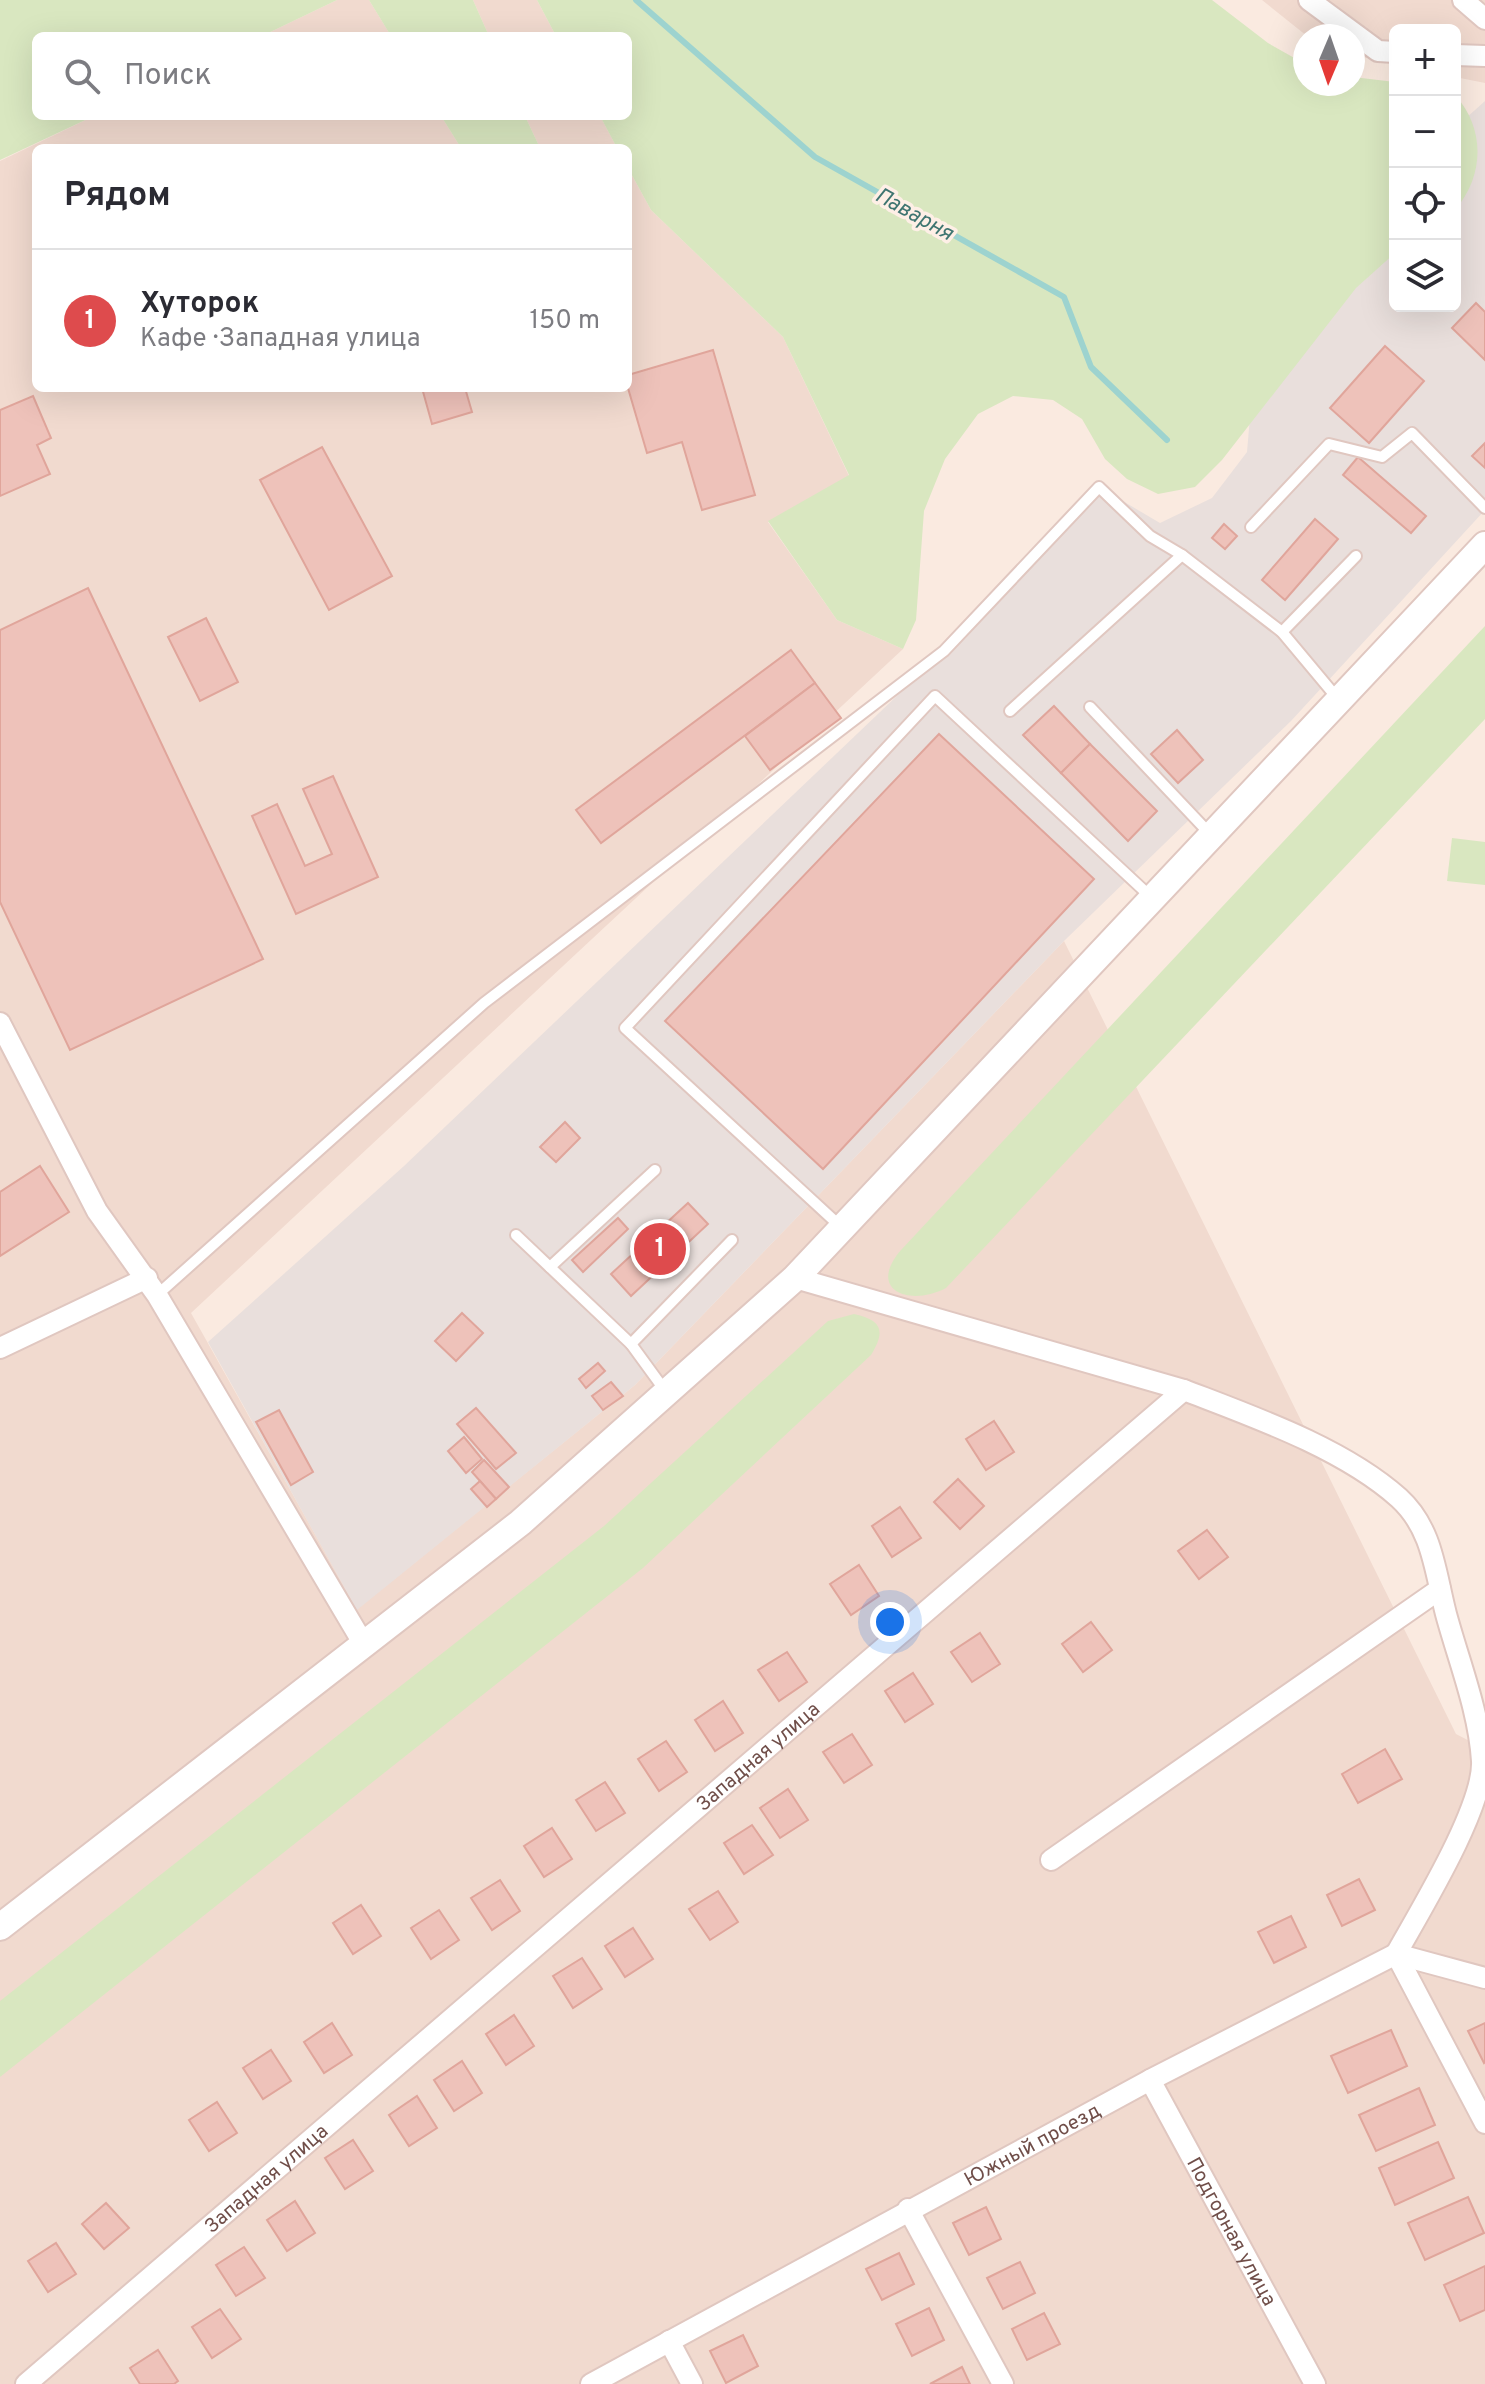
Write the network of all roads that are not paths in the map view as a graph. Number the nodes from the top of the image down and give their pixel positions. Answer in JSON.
{"nodes":[{"id":1,"x":1309,"y":0,"type":"edge"},
{"id":2,"x":1463,"y":0,"type":"edge"},
{"id":3,"x":1485,"y":19,"type":"edge"},
{"id":4,"x":1389,"y":52,"type":"edge"},
{"id":5,"x":1461,"y":55,"type":"edge"},
{"id":6,"x":1485,"y":56,"type":"edge"},
{"id":7,"x":1485,"y":508,"type":"edge"},
{"id":8,"x":1251,"y":527,"type":"dead end"},
{"id":9,"x":1485,"y":545,"type":"edge"},
{"id":10,"x":1182,"y":555,"type":"junction"},
{"id":11,"x":1356,"y":556,"type":"dead end"},
{"id":12,"x":1282,"y":632,"type":"junction"},
{"id":13,"x":1339,"y":700,"type":"junction"},
{"id":14,"x":1090,"y":707,"type":"dead end"},
{"id":15,"x":1010,"y":711,"type":"dead end"},
{"id":16,"x":1213,"y":836,"type":"junction"},
{"id":17,"x":1154,"y":899,"type":"junction"},
{"id":18,"x":0,"y":1023,"type":"edge"},
{"id":19,"x":655,"y":1170,"type":"dead end"},
{"id":20,"x":842,"y":1229,"type":"junction"},
{"id":21,"x":516,"y":1235,"type":"dead end"},
{"id":22,"x":732,"y":1240,"type":"dead end"},
{"id":23,"x":550,"y":1267,"type":"junction"},
{"id":24,"x":795,"y":1278,"type":"junction"},
{"id":25,"x":152,"y":1287,"type":"junction"},
{"id":26,"x":631,"y":1344,"type":"junction"},
{"id":27,"x":0,"y":1348,"type":"edge"},
{"id":28,"x":1184,"y":1390,"type":"junction"},
{"id":29,"x":667,"y":1393,"type":"junction"},
{"id":30,"x":1440,"y":1589,"type":"junction"},
{"id":31,"x":363,"y":1643,"type":"junction"},
{"id":32,"x":1051,"y":1860,"type":"dead end"},
{"id":33,"x":0,"y":1927,"type":"edge"},
{"id":34,"x":1396,"y":1954,"type":"junction"},
{"id":35,"x":1485,"y":1978,"type":"edge"},
{"id":36,"x":1150,"y":2080,"type":"junction"},
{"id":37,"x":1485,"y":2123,"type":"edge"},
{"id":38,"x":908,"y":2209,"type":"junction"},
{"id":39,"x":669,"y":2341,"type":"junction"},
{"id":40,"x":26,"y":2384,"type":"edge"},
{"id":41,"x":591,"y":2384,"type":"edge"},
{"id":42,"x":692,"y":2384,"type":"edge"},
{"id":43,"x":1003,"y":2384,"type":"edge"},
{"id":44,"x":1315,"y":2384,"type":"edge"}],
"edges":[{"from":1,"to":4,"type":"street"},
{"from":2,"to":3,"type":"street"},
{"from":5,"to":6,"type":"street"},
{"from":7,"to":8,"type":"lane"},
{"from":9,"to":13,"type":"street"},
{"from":10,"to":12,"type":"lane"},
{"from":10,"to":15,"type":"lane"},
{"from":10,"to":25,"type":"lane"},
{"from":11,"to":12,"type":"lane"},
{"from":12,"to":13,"type":"lane"},
{"from":13,"to":16,"type":"street"},
{"from":14,"to":16,"type":"lane"},
{"from":16,"to":17,"type":"street"},
{"from":17,"to":20,"type":"street"},
{"from":17,"to":20,"type":"lane"},
{"from":18,"to":25,"type":"street"},
{"from":19,"to":23,"type":"lane"},
{"from":20,"to":24,"type":"street"},
{"from":21,"to":23,"type":"lane"},
{"from":22,"to":26,"type":"lane"},
{"from":23,"to":26,"type":"lane"},
{"from":24,"to":28,"type":"street"},
{"from":24,"to":29,"type":"street"},
{"from":25,"to":27,"type":"street"},
{"from":25,"to":31,"type":"street"},
{"from":26,"to":29,"type":"lane"},
{"from":28,"to":30,"type":"street"},
{"from":28,"to":40,"type":"street","name":"Западная улица"},
{"from":29,"to":31,"type":"street"},
{"from":30,"to":32,"type":"street"},
{"from":30,"to":34,"type":"street"},
{"from":31,"to":33,"type":"street"},
{"from":34,"to":35,"type":"street"},
{"from":34,"to":36,"type":"street","name":"Южный проезд"},
{"from":34,"to":37,"type":"street"},
{"from":36,"to":38,"type":"street","name":"Южный проезд"},
{"from":36,"to":44,"type":"street","name":"Подгорная улица"},
{"from":38,"to":39,"type":"street","name":"Южный проезд"},
{"from":38,"to":43,"type":"street"},
{"from":39,"to":41,"type":"street","name":"Южный проезд"},
{"from":39,"to":42,"type":"street"}]}
